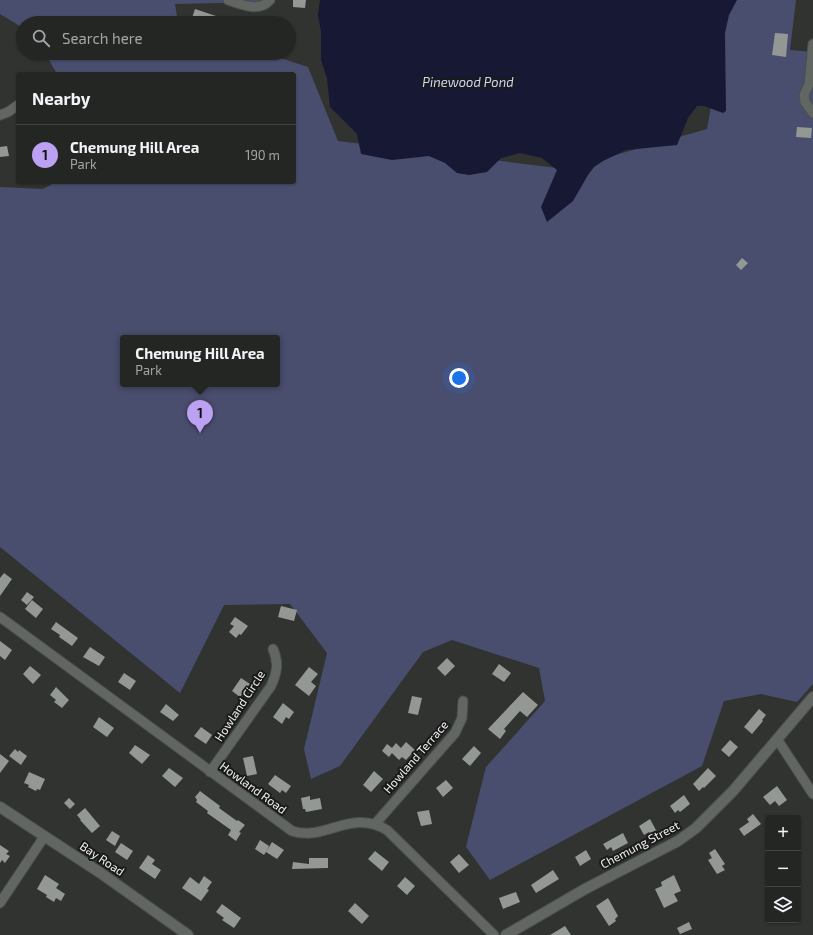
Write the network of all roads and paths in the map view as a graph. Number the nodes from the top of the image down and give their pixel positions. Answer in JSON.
{"nodes":[{"id":1,"x":228,"y":0,"type":"edge"},
{"id":2,"x":270,"y":0,"type":"edge"},
{"id":3,"x":813,"y":44,"type":"edge"},
{"id":4,"x":16,"y":106,"type":"edge"},
{"id":5,"x":813,"y":113,"type":"edge"},
{"id":6,"x":0,"y":115,"type":"edge"},
{"id":7,"x":0,"y":617,"type":"edge"},
{"id":8,"x":273,"y":649,"type":"dead end"},
{"id":9,"x":813,"y":697,"type":"edge"},
{"id":10,"x":463,"y":701,"type":"dead end"},
{"id":11,"x":777,"y":739,"type":"junction"},
{"id":12,"x":210,"y":772,"type":"junction"},
{"id":13,"x":813,"y":794,"type":"edge"},
{"id":14,"x":0,"y":806,"type":"edge"},
{"id":15,"x":375,"y":824,"type":"junction"},
{"id":16,"x":44,"y":837,"type":"junction"},
{"id":17,"x":0,"y":903,"type":"edge"},
{"id":18,"x":188,"y":935,"type":"edge"},
{"id":19,"x":494,"y":935,"type":"edge"},
{"id":20,"x":506,"y":935,"type":"edge"}],
"edges":[{"from":1,"to":2,"type":"street"},
{"from":3,"to":5,"type":"street"},
{"from":4,"to":6,"type":"street"},
{"from":7,"to":12,"type":"street","name":"Howland Road"},
{"from":8,"to":12,"type":"street","name":"Howland Circle"},
{"from":9,"to":11,"type":"street","name":"Chemung Street"},
{"from":10,"to":15,"type":"street","name":"Howland Terrace"},
{"from":11,"to":13,"type":"street"},
{"from":11,"to":20,"type":"street","name":"Chemung Street"},
{"from":12,"to":15,"type":"street","name":"Howland Road"},
{"from":14,"to":16,"type":"street","name":"Bay Road"},
{"from":15,"to":19,"type":"street","name":"Howland Road"},
{"from":16,"to":17,"type":"street"},
{"from":16,"to":18,"type":"street","name":"Bay Road"}]}
